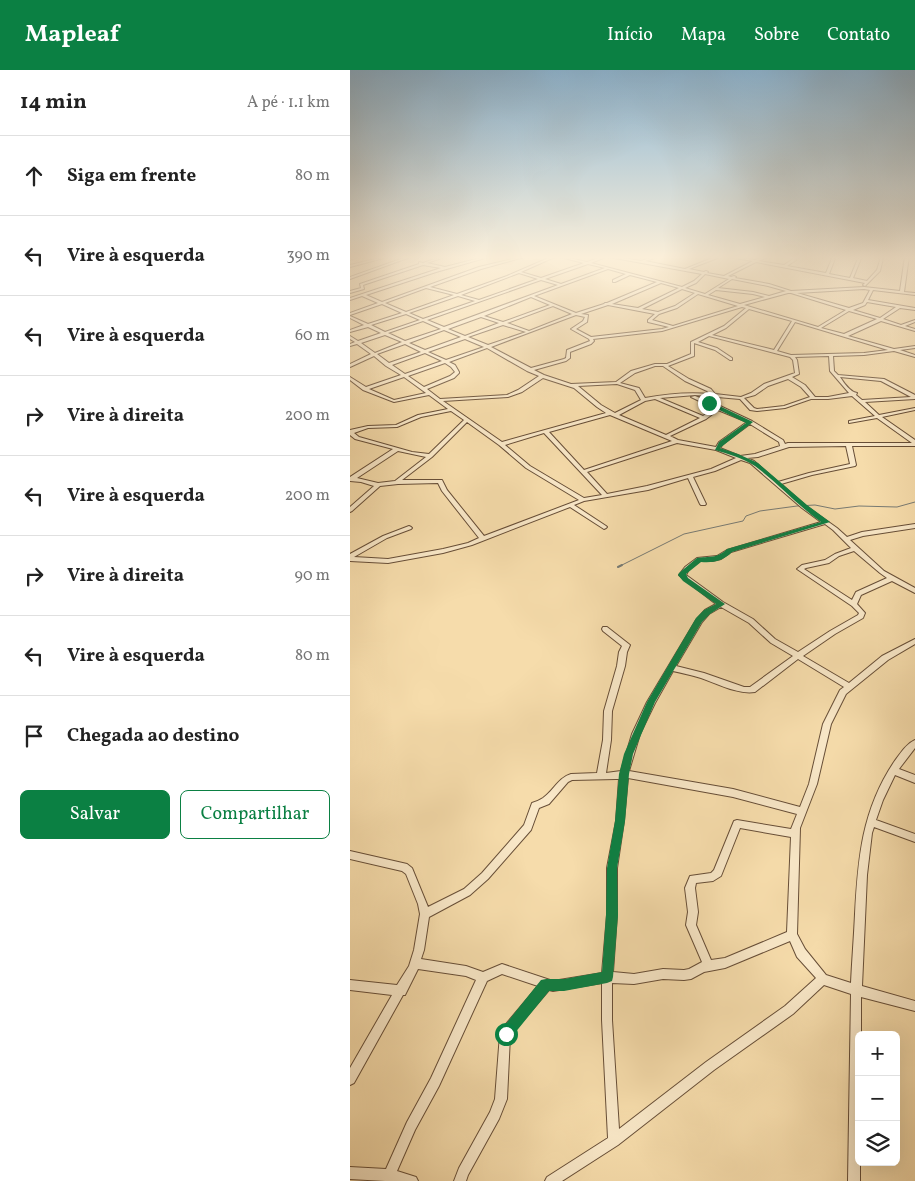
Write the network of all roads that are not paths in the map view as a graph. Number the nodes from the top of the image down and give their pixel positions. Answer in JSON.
{"nodes":[{"id":1,"x":368,"y":308,"type":"edge"},
{"id":2,"x":397,"y":308,"type":"edge"},
{"id":3,"x":420,"y":308,"type":"edge"},
{"id":4,"x":459,"y":308,"type":"edge"},
{"id":5,"x":501,"y":308,"type":"edge"},
{"id":6,"x":546,"y":308,"type":"edge"},
{"id":7,"x":557,"y":308,"type":"edge"},
{"id":8,"x":594,"y":308,"type":"edge"},
{"id":9,"x":625,"y":308,"type":"edge"},
{"id":10,"x":641,"y":308,"type":"edge"},
{"id":11,"x":671,"y":308,"type":"edge"},
{"id":12,"x":731,"y":308,"type":"edge"},
{"id":13,"x":748,"y":308,"type":"joint"},
{"id":14,"x":842,"y":308,"type":"edge"},
{"id":15,"x":853,"y":308,"type":"edge"},
{"id":16,"x":898,"y":308,"type":"edge"},
{"id":17,"x":636,"y":310,"type":"junction"},
{"id":18,"x":848,"y":310,"type":"junction"},
{"id":19,"x":407,"y":312,"type":"junction"},
{"id":20,"x":658,"y":313,"type":"junction"},
{"id":21,"x":576,"y":314,"type":"junction"},
{"id":22,"x":350,"y":315,"type":"edge"},
{"id":23,"x":481,"y":316,"type":"junction"},
{"id":24,"x":423,"y":320,"type":"junction"},
{"id":25,"x":879,"y":320,"type":"junction"},
{"id":26,"x":794,"y":321,"type":"junction"},
{"id":27,"x":915,"y":321,"type":"edge"},
{"id":28,"x":504,"y":324,"type":"junction"},
{"id":29,"x":367,"y":325,"type":"junction"},
{"id":30,"x":902,"y":326,"type":"junction"},
{"id":31,"x":673,"y":327,"type":"junction"},
{"id":32,"x":818,"y":328,"type":"junction"},
{"id":33,"x":445,"y":329,"type":"junction"},
{"id":34,"x":350,"y":330,"type":"edge"},
{"id":35,"x":915,"y":330,"type":"edge"},
{"id":36,"x":529,"y":332,"type":"junction"},
{"id":37,"x":384,"y":334,"type":"junction"},
{"id":38,"x":708,"y":335,"type":"junction"},
{"id":39,"x":844,"y":336,"type":"junction"},
{"id":40,"x":350,"y":337,"type":"edge"},
{"id":41,"x":464,"y":338,"type":"junction"},
{"id":42,"x":590,"y":338,"type":"junction"},
{"id":43,"x":694,"y":342,"type":"junction"},
{"id":44,"x":357,"y":343,"type":"junction"},
{"id":45,"x":403,"y":343,"type":"junction"},
{"id":46,"x":350,"y":345,"type":"edge"},
{"id":47,"x":488,"y":347,"type":"junction"},
{"id":48,"x":915,"y":347,"type":"edge"},
{"id":49,"x":892,"y":350,"type":"junction"},
{"id":50,"x":775,"y":352,"type":"junction"},
{"id":51,"x":425,"y":353,"type":"junction"},
{"id":52,"x":374,"y":355,"type":"junction"},
{"id":53,"x":791,"y":356,"type":"junction"},
{"id":54,"x":831,"y":356,"type":"junction"},
{"id":55,"x":915,"y":356,"type":"edge"},
{"id":56,"x":731,"y":359,"type":"dead end"},
{"id":57,"x":445,"y":361,"type":"junction"},
{"id":58,"x":388,"y":365,"type":"junction"},
{"id":59,"x":350,"y":366,"type":"edge"},
{"id":60,"x":665,"y":366,"type":"junction"},
{"id":61,"x":529,"y":370,"type":"junction"},
{"id":62,"x":405,"y":376,"type":"junction"},
{"id":63,"x":542,"y":376,"type":"junction"},
{"id":64,"x":838,"y":376,"type":"junction"},
{"id":65,"x":788,"y":377,"type":"junction"},
{"id":66,"x":350,"y":378,"type":"edge"},
{"id":67,"x":617,"y":383,"type":"junction"},
{"id":68,"x":572,"y":385,"type":"junction"},
{"id":69,"x":365,"y":389,"type":"junction"},
{"id":70,"x":423,"y":389,"type":"junction"},
{"id":71,"x":429,"y":394,"type":"junction"},
{"id":72,"x":855,"y":394,"type":"junction"},
{"id":73,"x":689,"y":395,"type":"junction"},
{"id":74,"x":714,"y":396,"type":"junction"},
{"id":75,"x":654,"y":398,"type":"junction"},
{"id":76,"x":741,"y":398,"type":"junction"},
{"id":77,"x":814,"y":398,"type":"junction"},
{"id":78,"x":915,"y":398,"type":"edge"},
{"id":79,"x":437,"y":400,"type":"junction"},
{"id":80,"x":644,"y":400,"type":"junction"},
{"id":81,"x":862,"y":401,"type":"junction"},
{"id":82,"x":718,"y":407,"type":"junction"},
{"id":83,"x":915,"y":409,"type":"edge"},
{"id":84,"x":450,"y":410,"type":"junction"},
{"id":85,"x":612,"y":414,"type":"junction"},
{"id":86,"x":879,"y":417,"type":"junction"},
{"id":87,"x":704,"y":418,"type":"junction"},
{"id":88,"x":466,"y":421,"type":"junction"},
{"id":89,"x":750,"y":422,"type":"junction"},
{"id":90,"x":851,"y":422,"type":"dead end"},
{"id":91,"x":545,"y":431,"type":"junction"},
{"id":92,"x":351,"y":435,"type":"edge"},
{"id":93,"x":667,"y":436,"type":"junction"},
{"id":94,"x":677,"y":440,"type":"junction"},
{"id":95,"x":501,"y":444,"type":"junction"},
{"id":96,"x":914,"y":445,"type":"edge"},
{"id":97,"x":850,"y":446,"type":"junction"},
{"id":98,"x":783,"y":447,"type":"junction"},
{"id":99,"x":397,"y":449,"type":"junction"},
{"id":100,"x":717,"y":449,"type":"junction"},
{"id":101,"x":430,"y":456,"type":"junction"},
{"id":102,"x":742,"y":457,"type":"junction"},
{"id":103,"x":583,"y":472,"type":"junction"},
{"id":104,"x":690,"y":476,"type":"junction"},
{"id":105,"x":350,"y":479,"type":"edge"},
{"id":106,"x":398,"y":482,"type":"junction"},
{"id":107,"x":777,"y":484,"type":"junction"},
{"id":108,"x":378,"y":485,"type":"junction"},
{"id":109,"x":606,"y":496,"type":"junction"},
{"id":110,"x":583,"y":500,"type":"junction"},
{"id":111,"x":703,"y":504,"type":"dead end"},
{"id":112,"x":570,"y":505,"type":"junction"},
{"id":113,"x":350,"y":510,"type":"edge"},
{"id":114,"x":826,"y":522,"type":"junction"},
{"id":115,"x":915,"y":526,"type":"edge"},
{"id":116,"x":604,"y":527,"type":"dead end"},
{"id":117,"x":408,"y":528,"type":"dead end"},
{"id":118,"x":483,"y":539,"type":"junction"},
{"id":119,"x":846,"y":540,"type":"junction"},
{"id":120,"x":855,"y":549,"type":"junction"},
{"id":121,"x":350,"y":558,"type":"edge"},
{"id":122,"x":892,"y":578,"type":"junction"},
{"id":123,"x":915,"y":591,"type":"edge"},
{"id":124,"x":721,"y":604,"type":"junction"},
{"id":125,"x":854,"y":604,"type":"junction"},
{"id":126,"x":605,"y":629,"type":"dead end"},
{"id":127,"x":915,"y":641,"type":"edge"},
{"id":128,"x":798,"y":656,"type":"junction"},
{"id":129,"x":672,"y":668,"type":"junction"},
{"id":130,"x":848,"y":686,"type":"junction"},
{"id":131,"x":915,"y":743,"type":"edge"},
{"id":132,"x":894,"y":771,"type":"junction"},
{"id":133,"x":624,"y":774,"type":"junction"},
{"id":134,"x":601,"y":776,"type":"junction"},
{"id":135,"x":915,"y":779,"type":"edge"},
{"id":136,"x":803,"y":812,"type":"junction"},
{"id":137,"x":870,"y":822,"type":"junction"},
{"id":138,"x":795,"y":834,"type":"junction"},
{"id":139,"x":915,"y":838,"type":"edge"},
{"id":140,"x":350,"y":855,"type":"edge"},
{"id":141,"x":425,"y":914,"type":"junction"},
{"id":142,"x":792,"y":935,"type":"junction"},
{"id":143,"x":415,"y":964,"type":"junction"},
{"id":144,"x":708,"y":965,"type":"junction"},
{"id":145,"x":483,"y":977,"type":"junction"},
{"id":146,"x":607,"y":977,"type":"junction"},
{"id":147,"x":823,"y":979,"type":"junction"},
{"id":148,"x":350,"y":985,"type":"edge"},
{"id":149,"x":546,"y":985,"type":"junction"},
{"id":150,"x":856,"y":990,"type":"junction"},
{"id":151,"x":401,"y":991,"type":"junction"},
{"id":152,"x":915,"y":1006,"type":"edge"},
{"id":153,"x":350,"y":1079,"type":"edge"},
{"id":154,"x":614,"y":1141,"type":"junction"},
{"id":155,"x":350,"y":1173,"type":"edge"},
{"id":156,"x":389,"y":1175,"type":"junction"},
{"id":157,"x":412,"y":1181,"type":"edge"},
{"id":158,"x":460,"y":1181,"type":"edge"},
{"id":159,"x":551,"y":1181,"type":"edge"},
{"id":160,"x":854,"y":1181,"type":"edge"}],
"edges":[{"from":1,"to":22,"type":"street"},
{"from":2,"to":19,"type":"street"},
{"from":3,"to":19,"type":"street"},
{"from":4,"to":24,"type":"street"},
{"from":5,"to":23,"type":"street"},
{"from":6,"to":28,"type":"street"},
{"from":7,"to":21,"type":"street"},
{"from":8,"to":21,"type":"street"},
{"from":9,"to":17,"type":"street"},
{"from":10,"to":17,"type":"street"},
{"from":11,"to":20,"type":"street"},
{"from":12,"to":31,"type":"street"},
{"from":13,"to":26,"type":"street"},
{"from":13,"to":38,"type":"street"},
{"from":14,"to":18,"type":"street"},
{"from":15,"to":18,"type":"street"},
{"from":16,"to":25,"type":"street"},
{"from":17,"to":20,"type":"street"},
{"from":18,"to":25,"type":"street"},
{"from":18,"to":32,"type":"street"},
{"from":19,"to":24,"type":"street"},
{"from":19,"to":29,"type":"street"},
{"from":20,"to":31,"type":"street"},
{"from":21,"to":36,"type":"street"},
{"from":21,"to":42,"type":"street"},
{"from":22,"to":29,"type":"street"},
{"from":23,"to":28,"type":"street"},
{"from":23,"to":33,"type":"street"},
{"from":24,"to":33,"type":"street"},
{"from":24,"to":37,"type":"street"},
{"from":25,"to":30,"type":"street"},
{"from":25,"to":39,"type":"street"},
{"from":26,"to":32,"type":"street"},
{"from":26,"to":50,"type":"street"},
{"from":27,"to":30,"type":"street"},
{"from":28,"to":36,"type":"street"},
{"from":28,"to":41,"type":"street"},
{"from":29,"to":34,"type":"street"},
{"from":29,"to":37,"type":"street"},
{"from":30,"to":35,"type":"street"},
{"from":31,"to":42,"type":"street"},
{"from":32,"to":39,"type":"street"},
{"from":33,"to":41,"type":"street"},
{"from":33,"to":45,"type":"street"},
{"from":36,"to":47,"type":"street"},
{"from":37,"to":44,"type":"street"},
{"from":37,"to":45,"type":"street"},
{"from":38,"to":43,"type":"street"},
{"from":38,"to":50,"type":"street"},
{"from":39,"to":49,"type":"street"},
{"from":40,"to":44,"type":"street"},
{"from":41,"to":47,"type":"street"},
{"from":41,"to":51,"type":"street"},
{"from":42,"to":61,"type":"street"},
{"from":43,"to":56,"type":"street"},
{"from":43,"to":60,"type":"street"},
{"from":44,"to":46,"type":"street"},
{"from":44,"to":52,"type":"street"},
{"from":45,"to":51,"type":"street"},
{"from":45,"to":52,"type":"street"},
{"from":47,"to":57,"type":"street"},
{"from":47,"to":61,"type":"street"},
{"from":48,"to":49,"type":"street"},
{"from":49,"to":54,"type":"street"},
{"from":49,"to":55,"type":"street"},
{"from":50,"to":53,"type":"street"},
{"from":51,"to":57,"type":"street"},
{"from":51,"to":58,"type":"street"},
{"from":52,"to":58,"type":"street"},
{"from":52,"to":59,"type":"street"},
{"from":53,"to":54,"type":"street"},
{"from":53,"to":65,"type":"street"},
{"from":54,"to":64,"type":"street"},
{"from":57,"to":62,"type":"street"},
{"from":57,"to":70,"type":"street"},
{"from":58,"to":62,"type":"street"},
{"from":60,"to":67,"type":"street"},
{"from":60,"to":74,"type":"street"},
{"from":61,"to":63,"type":"street"},
{"from":62,"to":69,"type":"street"},
{"from":62,"to":70,"type":"street"},
{"from":63,"to":68,"type":"street"},
{"from":63,"to":79,"type":"street"},
{"from":64,"to":72,"type":"street"},
{"from":64,"to":78,"type":"street"},
{"from":65,"to":76,"type":"street"},
{"from":65,"to":77,"type":"street"},
{"from":66,"to":69,"type":"street"},
{"from":67,"to":68,"type":"street"},
{"from":67,"to":80,"type":"street"},
{"from":68,"to":85,"type":"street"},
{"from":69,"to":71,"type":"street"},
{"from":70,"to":71,"type":"street"},
{"from":71,"to":79,"type":"street"},
{"from":72,"to":77,"type":"street"},
{"from":72,"to":81,"type":"street"},
{"from":73,"to":74,"type":"street"},
{"from":73,"to":75,"type":"street"},
{"from":73,"to":82,"type":"street"},
{"from":74,"to":76,"type":"street"},
{"from":75,"to":80,"type":"street"},
{"from":75,"to":87,"type":"street"},
{"from":76,"to":77,"type":"street"},
{"from":78,"to":81,"type":"street"},
{"from":79,"to":84,"type":"street"},
{"from":80,"to":85,"type":"street"},
{"from":81,"to":86,"type":"street"},
{"from":82,"to":87,"type":"street"},
{"from":82,"to":89,"type":"street"},
{"from":83,"to":86,"type":"street"},
{"from":84,"to":88,"type":"street"},
{"from":84,"to":92,"type":"street"},
{"from":85,"to":91,"type":"street"},
{"from":85,"to":93,"type":"street"},
{"from":86,"to":90,"type":"street"},
{"from":86,"to":96,"type":"street"},
{"from":87,"to":93,"type":"street"},
{"from":88,"to":95,"type":"street"},
{"from":88,"to":101,"type":"street"},
{"from":89,"to":98,"type":"street"},
{"from":89,"to":100,"type":"street"},
{"from":91,"to":95,"type":"street"},
{"from":91,"to":103,"type":"street"},
{"from":92,"to":99,"type":"street"},
{"from":93,"to":94,"type":"street"},
{"from":94,"to":100,"type":"street"},
{"from":94,"to":103,"type":"street"},
{"from":95,"to":110,"type":"street"},
{"from":96,"to":97,"type":"street"},
{"from":97,"to":98,"type":"street"},
{"from":97,"to":107,"type":"street"},
{"from":98,"to":102,"type":"street"},
{"from":99,"to":101,"type":"street"},
{"from":99,"to":105,"type":"street"},
{"from":100,"to":102,"type":"street"},
{"from":101,"to":106,"type":"street"},
{"from":102,"to":104,"type":"street"},
{"from":102,"to":107,"type":"street"},
{"from":103,"to":109,"type":"street"},
{"from":104,"to":109,"type":"street"},
{"from":104,"to":111,"type":"street"},
{"from":105,"to":108,"type":"street"},
{"from":106,"to":108,"type":"street"},
{"from":106,"to":118,"type":"street"},
{"from":107,"to":114,"type":"street"},
{"from":108,"to":113,"type":"street"},
{"from":109,"to":110,"type":"street"},
{"from":110,"to":112,"type":"street"},
{"from":112,"to":116,"type":"street"},
{"from":112,"to":118,"type":"street"},
{"from":114,"to":119,"type":"street"},
{"from":114,"to":124,"type":"street"},
{"from":115,"to":119,"type":"street"},
{"from":117,"to":121,"type":"street"},
{"from":118,"to":121,"type":"street"},
{"from":119,"to":120,"type":"street"},
{"from":120,"to":122,"type":"street"},
{"from":120,"to":125,"type":"street"},
{"from":122,"to":123,"type":"street"},
{"from":122,"to":125,"type":"street"},
{"from":124,"to":128,"type":"street"},
{"from":124,"to":129,"type":"street"},
{"from":125,"to":128,"type":"street"},
{"from":126,"to":134,"type":"street"},
{"from":127,"to":130,"type":"street"},
{"from":128,"to":129,"type":"street"},
{"from":128,"to":130,"type":"street"},
{"from":129,"to":133,"type":"street"},
{"from":130,"to":136,"type":"street"},
{"from":131,"to":132,"type":"street"},
{"from":132,"to":135,"type":"street"},
{"from":132,"to":137,"type":"street"},
{"from":133,"to":134,"type":"street"},
{"from":133,"to":136,"type":"street"},
{"from":133,"to":146,"type":"street"},
{"from":134,"to":141,"type":"street"},
{"from":136,"to":138,"type":"street"},
{"from":137,"to":139,"type":"street"},
{"from":137,"to":150,"type":"street"},
{"from":138,"to":142,"type":"street"},
{"from":138,"to":144,"type":"street"},
{"from":140,"to":141,"type":"street"},
{"from":141,"to":143,"type":"street"},
{"from":142,"to":144,"type":"street"},
{"from":142,"to":147,"type":"street"},
{"from":143,"to":145,"type":"street"},
{"from":143,"to":151,"type":"street"},
{"from":144,"to":146,"type":"street"},
{"from":145,"to":149,"type":"street"},
{"from":145,"to":156,"type":"street"},
{"from":146,"to":149,"type":"street"},
{"from":146,"to":154,"type":"street"},
{"from":147,"to":150,"type":"street"},
{"from":147,"to":154,"type":"street"},
{"from":148,"to":151,"type":"street"},
{"from":149,"to":158,"type":"street"},
{"from":150,"to":152,"type":"street"},
{"from":150,"to":160,"type":"street"},
{"from":151,"to":153,"type":"street"},
{"from":154,"to":159,"type":"street"},
{"from":155,"to":156,"type":"street"},
{"from":156,"to":157,"type":"street"}]}
